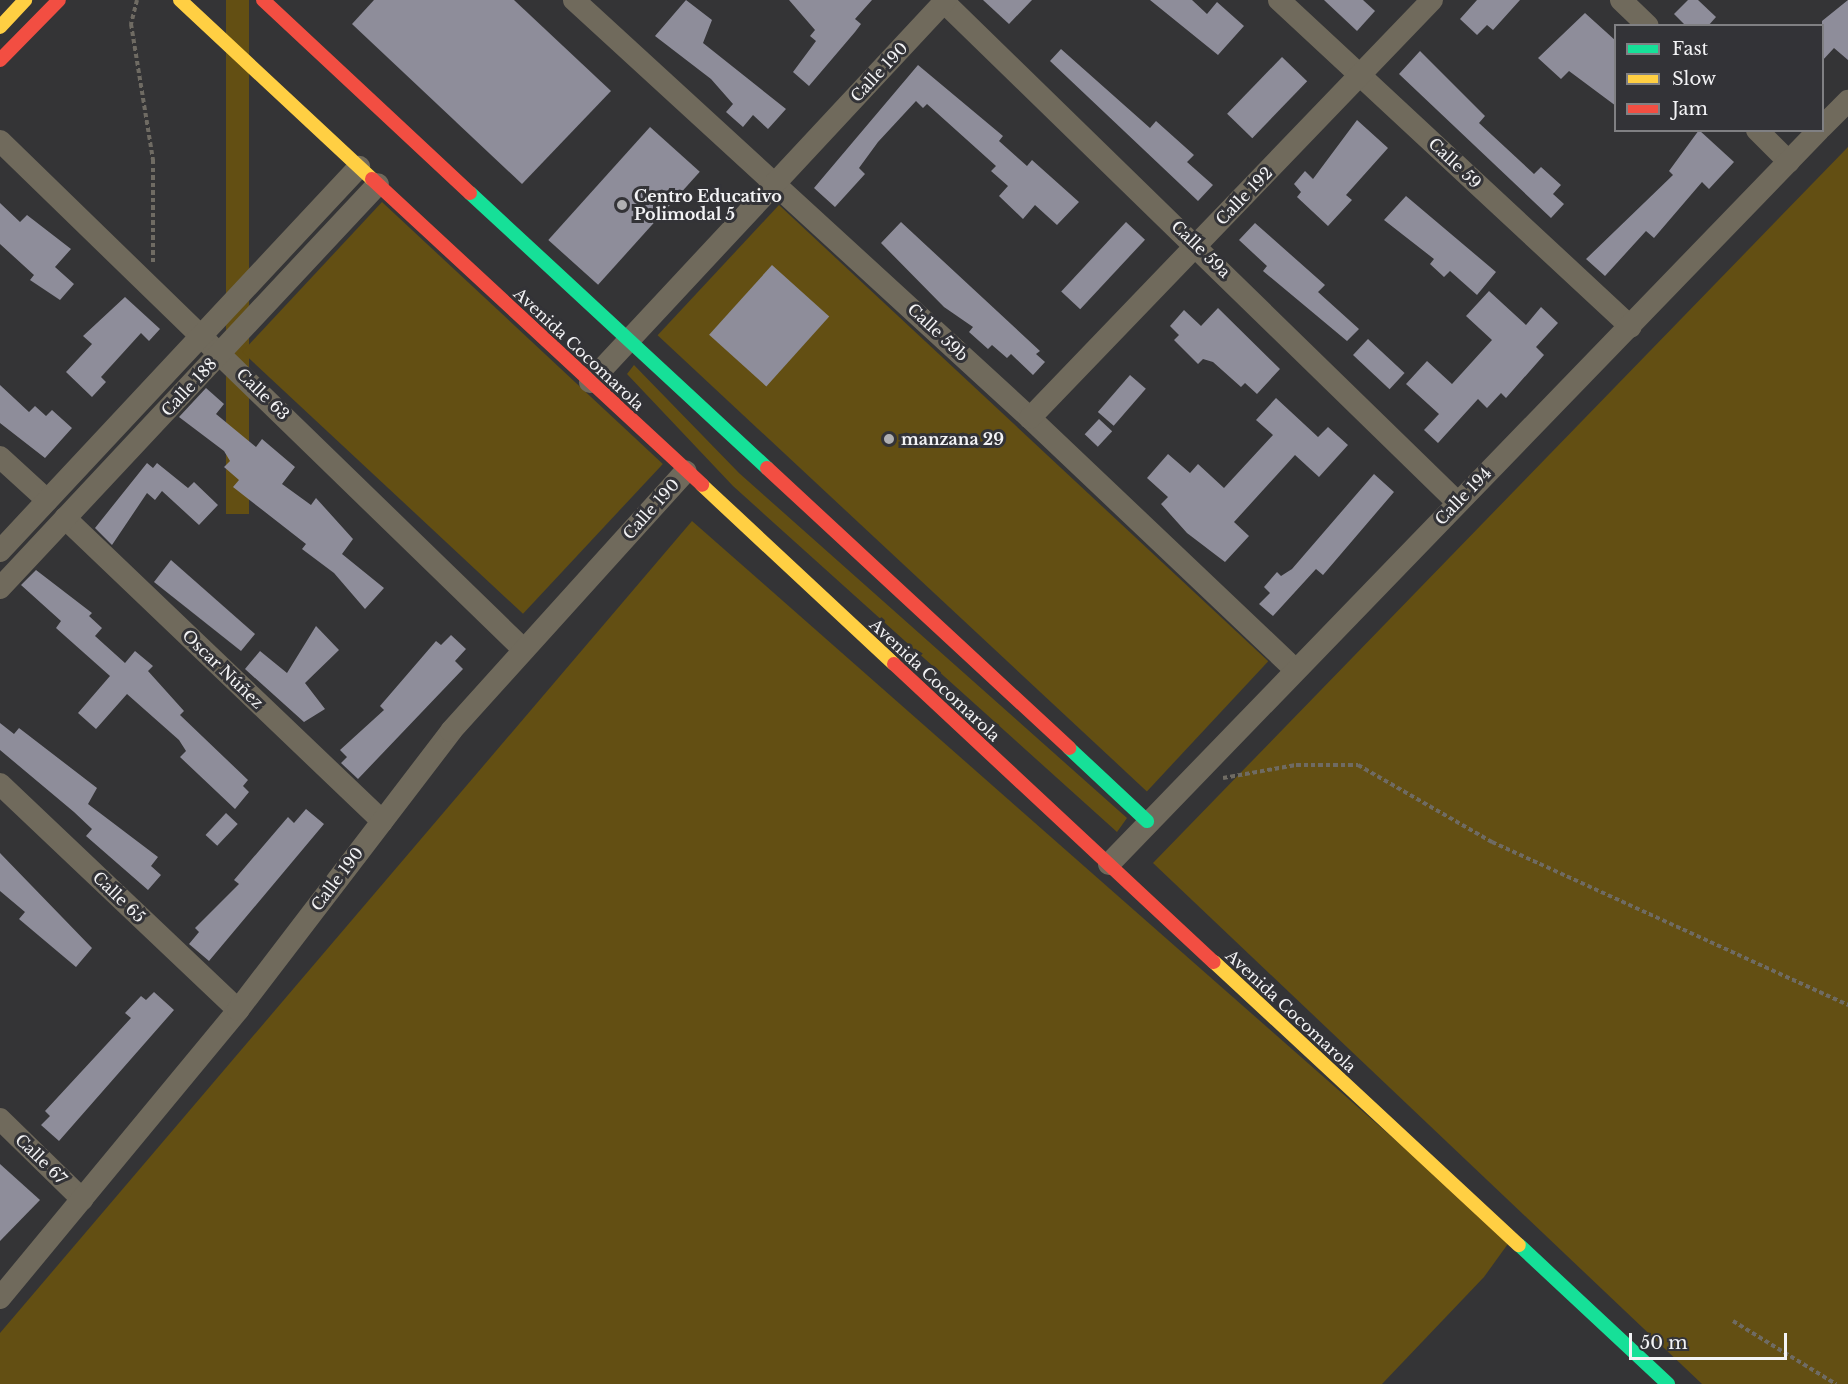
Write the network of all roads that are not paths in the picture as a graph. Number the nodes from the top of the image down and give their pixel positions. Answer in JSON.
{"nodes":[{"id":1,"x":25,"y":0,"type":"edge"},
{"id":2,"x":59,"y":0,"type":"edge"},
{"id":3,"x":180,"y":0,"type":"edge"},
{"id":4,"x":263,"y":0,"type":"edge"},
{"id":5,"x":574,"y":0,"type":"edge"},
{"id":6,"x":1279,"y":0,"type":"edge"},
{"id":7,"x":1432,"y":0,"type":"edge"},
{"id":8,"x":1621,"y":0,"type":"edge"},
{"id":9,"x":944,"y":1,"type":"edge"},
{"id":10,"x":1646,"y":24,"type":"edge"},
{"id":11,"x":0,"y":27,"type":"edge"},
{"id":12,"x":0,"y":60,"type":"edge"},
{"id":13,"x":1360,"y":75,"type":"junction"},
{"id":14,"x":1848,"y":101,"type":"edge"},
{"id":15,"x":1824,"y":126,"type":"edge"},
{"id":16,"x":1759,"y":132,"type":"edge"},
{"id":17,"x":1818,"y":132,"type":"edge"},
{"id":18,"x":0,"y":141,"type":"edge"},
{"id":19,"x":1789,"y":162,"type":"junction"},
{"id":20,"x":359,"y":167,"type":"junction"},
{"id":21,"x":775,"y":183,"type":"junction"},
{"id":22,"x":378,"y":184,"type":"junction"},
{"id":23,"x":1198,"y":245,"type":"junction"},
{"id":24,"x":1630,"y":327,"type":"junction"},
{"id":25,"x":202,"y":335,"type":"junction"},
{"id":26,"x":631,"y":337,"type":"junction"},
{"id":27,"x":221,"y":353,"type":"junction"},
{"id":28,"x":590,"y":382,"type":"junction"},
{"id":29,"x":1030,"y":418,"type":"junction"},
{"id":30,"x":0,"y":457,"type":"edge"},
{"id":31,"x":686,"y":471,"type":"junction"},
{"id":32,"x":47,"y":500,"type":"junction"},
{"id":33,"x":1458,"y":502,"type":"junction"},
{"id":34,"x":65,"y":518,"type":"junction"},
{"id":35,"x":0,"y":550,"type":"edge"},
{"id":36,"x":0,"y":588,"type":"edge"},
{"id":37,"x":523,"y":649,"type":"junction"},
{"id":38,"x":1296,"y":670,"type":"junction"},
{"id":39,"x":0,"y":784,"type":"edge"},
{"id":40,"x":382,"y":821,"type":"junction"},
{"id":41,"x":1147,"y":821,"type":"junction"},
{"id":42,"x":1109,"y":864,"type":"junction"},
{"id":43,"x":238,"y":1010,"type":"junction"},
{"id":44,"x":0,"y":1119,"type":"edge"},
{"id":45,"x":82,"y":1199,"type":"junction"},
{"id":46,"x":0,"y":1298,"type":"edge"},
{"id":47,"x":1668,"y":1384,"type":"edge"}],
"edges":[{"from":1,"to":11,"type":"street"},
{"from":2,"to":12,"type":"street"},
{"from":3,"to":20,"type":"street","name":"Avenida Cocomarola"},
{"from":4,"to":26,"type":"street"},
{"from":5,"to":21,"type":"street","name":"Calle 59b"},
{"from":6,"to":13,"type":"street","name":"Calle 59"},
{"from":7,"to":13,"type":"street","name":"Calle 192"},
{"from":8,"to":10,"type":"street"},
{"from":9,"to":21,"type":"street","name":"Calle 190"},
{"from":9,"to":23,"type":"street","name":"Calle 59a"},
{"from":13,"to":23,"type":"street","name":"Calle 192"},
{"from":13,"to":24,"type":"street","name":"Calle 59"},
{"from":14,"to":15,"type":"street","name":"Calle 194"},
{"from":16,"to":19,"type":"street"},
{"from":17,"to":19,"type":"street","name":"Calle 194"},
{"from":18,"to":25,"type":"street","name":"Calle 63"},
{"from":19,"to":24,"type":"street","name":"Calle 194"},
{"from":20,"to":22,"type":"street","name":"Avenida Cocomarola"},
{"from":20,"to":25,"type":"street","name":"Calle 188"},
{"from":21,"to":26,"type":"street","name":"Calle 190"},
{"from":21,"to":29,"type":"street","name":"Calle 59b"},
{"from":22,"to":27,"type":"street","name":"Calle 188"},
{"from":22,"to":28,"type":"street","name":"Avenida Cocomarola"},
{"from":23,"to":29,"type":"street","name":"Calle 192"},
{"from":23,"to":33,"type":"street","name":"Calle 59a"},
{"from":24,"to":33,"type":"street","name":"Calle 194"},
{"from":25,"to":27,"type":"street","name":"Calle 63"},
{"from":25,"to":32,"type":"street","name":"Calle 188"},
{"from":26,"to":28,"type":"street","name":"Calle 190"},
{"from":26,"to":41,"type":"street"},
{"from":27,"to":34,"type":"street","name":"Calle 188"},
{"from":27,"to":37,"type":"street","name":"Calle 63"},
{"from":28,"to":31,"type":"street","name":"Avenida Cocomarola"},
{"from":29,"to":38,"type":"street","name":"Calle 59b"},
{"from":30,"to":32,"type":"street"},
{"from":31,"to":37,"type":"street","name":"Calle 190"},
{"from":31,"to":42,"type":"street","name":"Avenida Cocomarola"},
{"from":32,"to":35,"type":"street","name":"Calle 188"},
{"from":33,"to":38,"type":"street","name":"Calle 194"},
{"from":34,"to":36,"type":"street","name":"Calle 188"},
{"from":34,"to":40,"type":"street","name":"Oscar Núñez"},
{"from":37,"to":40,"type":"street","name":"Calle 190"},
{"from":38,"to":41,"type":"street","name":"Calle 194"},
{"from":39,"to":43,"type":"street","name":"Calle 65"},
{"from":40,"to":43,"type":"street","name":"Calle 190"},
{"from":41,"to":42,"type":"street","name":"Calle 194"},
{"from":42,"to":47,"type":"street","name":"Avenida Cocomarola"},
{"from":43,"to":45,"type":"street","name":"Calle 190"},
{"from":44,"to":45,"type":"street","name":"Calle 67"},
{"from":45,"to":46,"type":"street","name":"Calle 190"}]}
